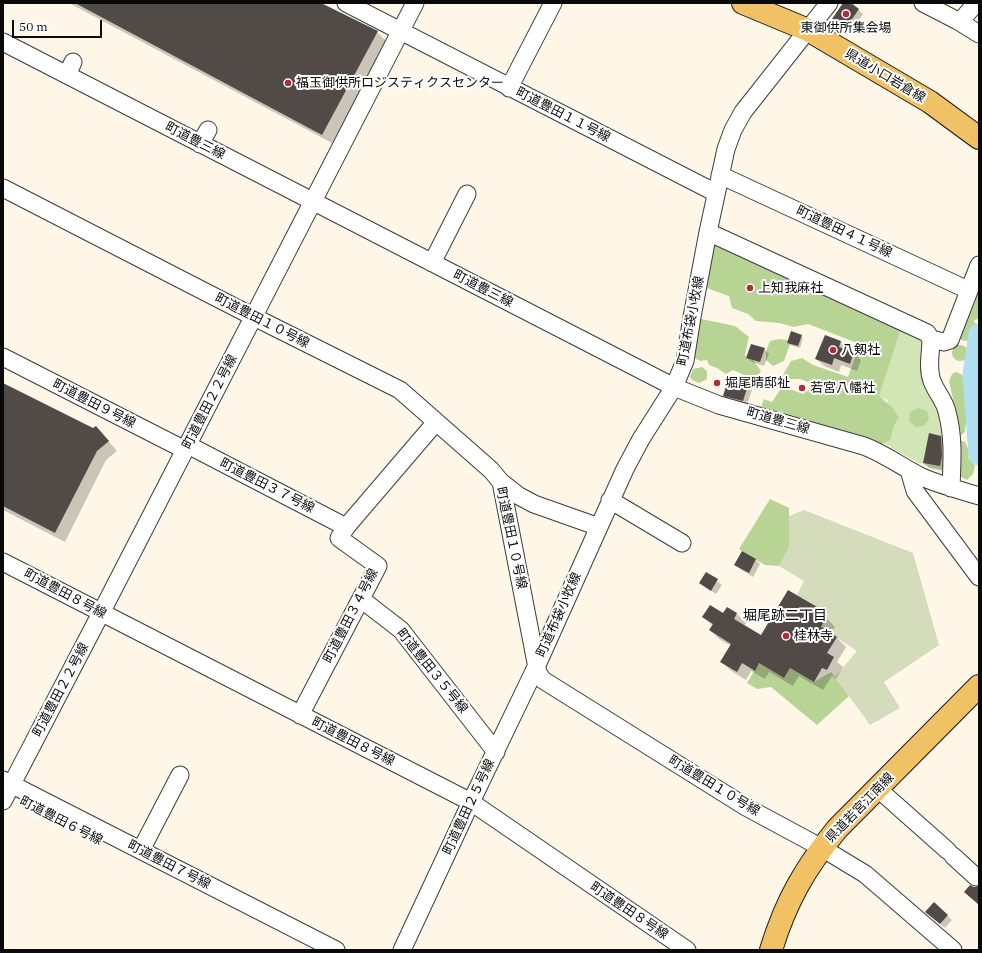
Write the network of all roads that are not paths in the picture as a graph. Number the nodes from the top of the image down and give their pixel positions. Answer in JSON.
{"nodes":[{"id":1,"x":346,"y":3,"type":"edge"},
{"id":2,"x":415,"y":3,"type":"edge"},
{"id":3,"x":553,"y":3,"type":"edge"},
{"id":4,"x":743,"y":3,"type":"edge"},
{"id":5,"x":829,"y":3,"type":"edge"},
{"id":6,"x":922,"y":3,"type":"edge"},
{"id":7,"x":976,"y":3,"type":"edge"},
{"id":8,"x":960,"y":22,"type":"junction"},
{"id":9,"x":808,"y":30,"type":"junction"},
{"id":10,"x":401,"y":31,"type":"junction"},
{"id":11,"x":979,"y":34,"type":"edge"},
{"id":12,"x":3,"y":42,"type":"edge"},
{"id":13,"x":509,"y":88,"type":"junction"},
{"id":14,"x":979,"y":138,"type":"edge"},
{"id":15,"x":720,"y":174,"type":"junction"},
{"id":16,"x":3,"y":188,"type":"edge"},
{"id":17,"x":716,"y":193,"type":"junction"},
{"id":18,"x":467,"y":194,"type":"dead end"},
{"id":19,"x":313,"y":201,"type":"junction"},
{"id":20,"x":708,"y":232,"type":"junction"},
{"id":21,"x":432,"y":263,"type":"junction"},
{"id":22,"x":979,"y":265,"type":"edge"},
{"id":23,"x":968,"y":290,"type":"junction"},
{"id":24,"x":254,"y":317,"type":"junction"},
{"id":25,"x":931,"y":339,"type":"junction"},
{"id":26,"x":3,"y":357,"type":"edge"},
{"id":27,"x":674,"y":387,"type":"junction"},
{"id":28,"x":436,"y":422,"type":"junction"},
{"id":29,"x":185,"y":450,"type":"junction"},
{"id":30,"x":909,"y":470,"type":"junction"},
{"id":31,"x":500,"y":482,"type":"junction"},
{"id":32,"x":956,"y":489,"type":"junction"},
{"id":33,"x":979,"y":496,"type":"edge"},
{"id":34,"x":610,"y":500,"type":"junction"},
{"id":35,"x":599,"y":527,"type":"junction"},
{"id":36,"x":343,"y":533,"type":"junction"},
{"id":37,"x":682,"y":543,"type":"dead end"},
{"id":38,"x":3,"y":562,"type":"edge"},
{"id":39,"x":979,"y":577,"type":"edge"},
{"id":40,"x":361,"y":599,"type":"junction"},
{"id":41,"x":101,"y":613,"type":"junction"},
{"id":42,"x":537,"y":665,"type":"junction"},
{"id":43,"x":979,"y":686,"type":"edge"},
{"id":44,"x":300,"y":715,"type":"junction"},
{"id":45,"x":496,"y":752,"type":"junction"},
{"id":46,"x":180,"y":774,"type":"dead end"},
{"id":47,"x":877,"y":788,"type":"junction"},
{"id":48,"x":6,"y":790,"type":"edge"},
{"id":49,"x":471,"y":802,"type":"junction"},
{"id":50,"x":822,"y":848,"type":"junction"},
{"id":51,"x":141,"y":850,"type":"junction"},
{"id":52,"x":976,"y":878,"type":"dead end"},
{"id":53,"x":312,"y":950,"type":"edge"},
{"id":54,"x":336,"y":950,"type":"edge"},
{"id":55,"x":402,"y":950,"type":"edge"},
{"id":56,"x":687,"y":950,"type":"edge"},
{"id":57,"x":771,"y":950,"type":"edge"},
{"id":58,"x":953,"y":950,"type":"edge"}],
"edges":[{"from":1,"to":10,"type":"street","name":"町道豊田１１号線"},
{"from":2,"to":10,"type":"street","name":"町道豊田２２号線"},
{"from":3,"to":13,"type":"street"},
{"from":4,"to":9,"type":"main road","name":"県道小口岩倉線"},
{"from":5,"to":9,"type":"street","name":"町道布袋小牧線"},
{"from":6,"to":8,"type":"street"},
{"from":7,"to":8,"type":"street"},
{"from":8,"to":11,"type":"street"},
{"from":9,"to":14,"type":"main road","name":"県道小口岩倉線"},
{"from":9,"to":15,"type":"street","name":"町道布袋小牧線"},
{"from":10,"to":13,"type":"street","name":"町道豊田１１号線"},
{"from":10,"to":19,"type":"street","name":"町道豊田２２号線"},
{"from":12,"to":19,"type":"street","name":"町道豊三線"},
{"from":13,"to":17,"type":"street","name":"町道豊田１１号線"},
{"from":15,"to":17,"type":"street","name":"町道布袋小牧線"},
{"from":15,"to":23,"type":"street","name":"町道豊田４１号線"},
{"from":16,"to":24,"type":"street","name":"町道豊田１０号線"},
{"from":17,"to":20,"type":"street","name":"町道布袋小牧線"},
{"from":18,"to":21,"type":"street"},
{"from":19,"to":21,"type":"street","name":"町道豊三線"},
{"from":19,"to":24,"type":"street","name":"町道豊田２２号線"},
{"from":20,"to":25,"type":"street"},
{"from":20,"to":27,"type":"street","name":"町道布袋小牧線"},
{"from":21,"to":27,"type":"street","name":"町道豊三線"},
{"from":22,"to":23,"type":"street"},
{"from":23,"to":25,"type":"street"},
{"from":24,"to":28,"type":"street","name":"町道豊田１０号線"},
{"from":24,"to":29,"type":"street","name":"町道豊田２２号線"},
{"from":25,"to":32,"type":"street"},
{"from":26,"to":29,"type":"street","name":"町道豊田９号線"},
{"from":27,"to":30,"type":"street","name":"町道豊三線"},
{"from":27,"to":34,"type":"street","name":"町道布袋小牧線"},
{"from":28,"to":31,"type":"street","name":"町道豊田１０号線"},
{"from":28,"to":36,"type":"street"},
{"from":29,"to":36,"type":"street","name":"町道豊田３７号線"},
{"from":29,"to":41,"type":"street","name":"町道豊田２２号線"},
{"from":30,"to":32,"type":"street","name":"町道豊三線"},
{"from":30,"to":39,"type":"street"},
{"from":31,"to":35,"type":"street"},
{"from":31,"to":42,"type":"street","name":"町道豊田１０号線"},
{"from":32,"to":33,"type":"street","name":"町道豊三線"},
{"from":34,"to":35,"type":"street","name":"町道布袋小牧線"},
{"from":34,"to":37,"type":"street"},
{"from":35,"to":42,"type":"street","name":"町道布袋小牧線"},
{"from":36,"to":40,"type":"street","name":"町道豊田３４号線"},
{"from":38,"to":41,"type":"street","name":"町道豊田８号線"},
{"from":40,"to":44,"type":"street","name":"町道豊田３４号線"},
{"from":40,"to":45,"type":"street","name":"町道豊田３５号線"},
{"from":41,"to":44,"type":"street","name":"町道豊田８号線"},
{"from":41,"to":48,"type":"street","name":"町道豊田２２号線"},
{"from":42,"to":45,"type":"street","name":"町道豊田２５号線"},
{"from":42,"to":50,"type":"street","name":"町道豊田１０号線"},
{"from":43,"to":47,"type":"main road","name":"県道若宮江南線"},
{"from":44,"to":49,"type":"street","name":"町道豊田８号線"},
{"from":45,"to":49,"type":"street","name":"町道豊田２５号線"},
{"from":46,"to":51,"type":"street"},
{"from":47,"to":50,"type":"main road","name":"県道若宮江南線"},
{"from":47,"to":52,"type":"street"},
{"from":48,"to":51,"type":"street","name":"町道豊田７号線"},
{"from":48,"to":53,"type":"street","name":"町道豊田６号線"},
{"from":49,"to":55,"type":"street","name":"町道豊田２５号線"},
{"from":49,"to":56,"type":"street","name":"町道豊田８号線"},
{"from":50,"to":57,"type":"main road","name":"県道若宮江南線"},
{"from":50,"to":58,"type":"street","name":"町道豊田１０号線"},
{"from":51,"to":54,"type":"street","name":"町道豊田７号線"}]}
